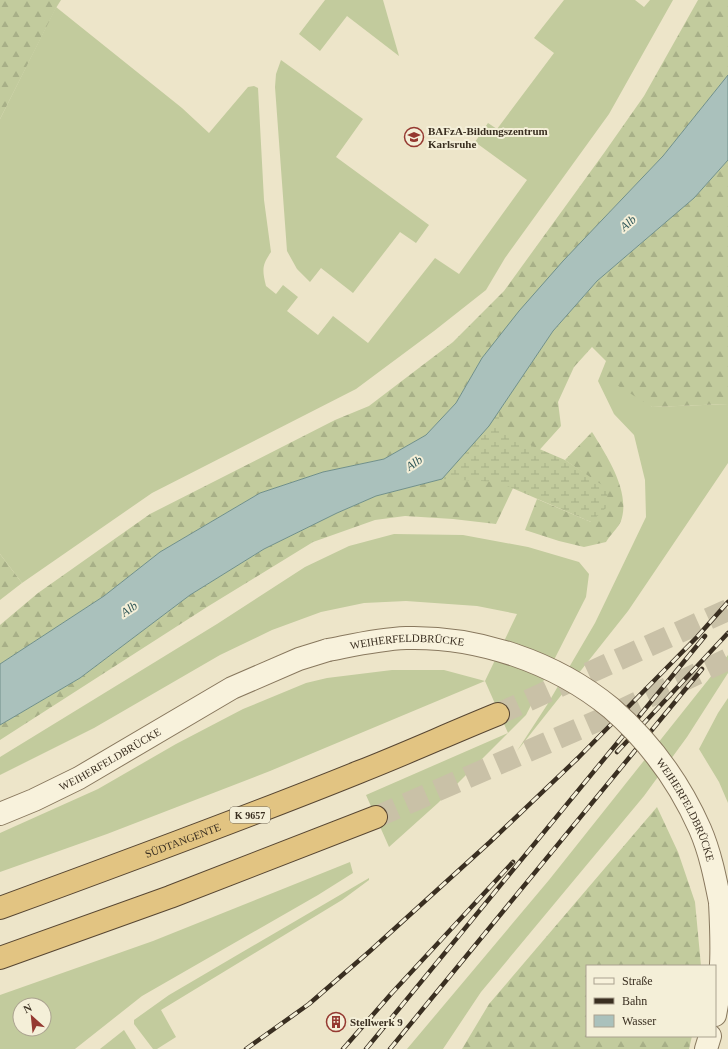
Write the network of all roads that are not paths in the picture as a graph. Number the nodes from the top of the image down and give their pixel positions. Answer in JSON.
{"nodes":[{"id":1,"x":498,"y":714,"type":"tunnel mouth"},
{"id":2,"x":0,"y":814,"type":"edge"},
{"id":3,"x":376,"y":816,"type":"tunnel mouth"},
{"id":4,"x":0,"y":908,"type":"edge"},
{"id":5,"x":0,"y":958,"type":"edge"},
{"id":6,"x":716,"y":1010,"type":"edge"},
{"id":7,"x":710,"y":1037,"type":"edge"},
{"id":8,"x":706,"y":1049,"type":"edge"}],
"edges":[{"from":1,"to":4,"type":"highway","name":"SÜDTANGENTE","number":"K 9657"},
{"from":2,"to":6,"type":"street","name":"WEIHERFELDBRÜCKE","bridge":true},
{"from":3,"to":5,"type":"highway"},
{"from":7,"to":8,"type":"street"}]}
